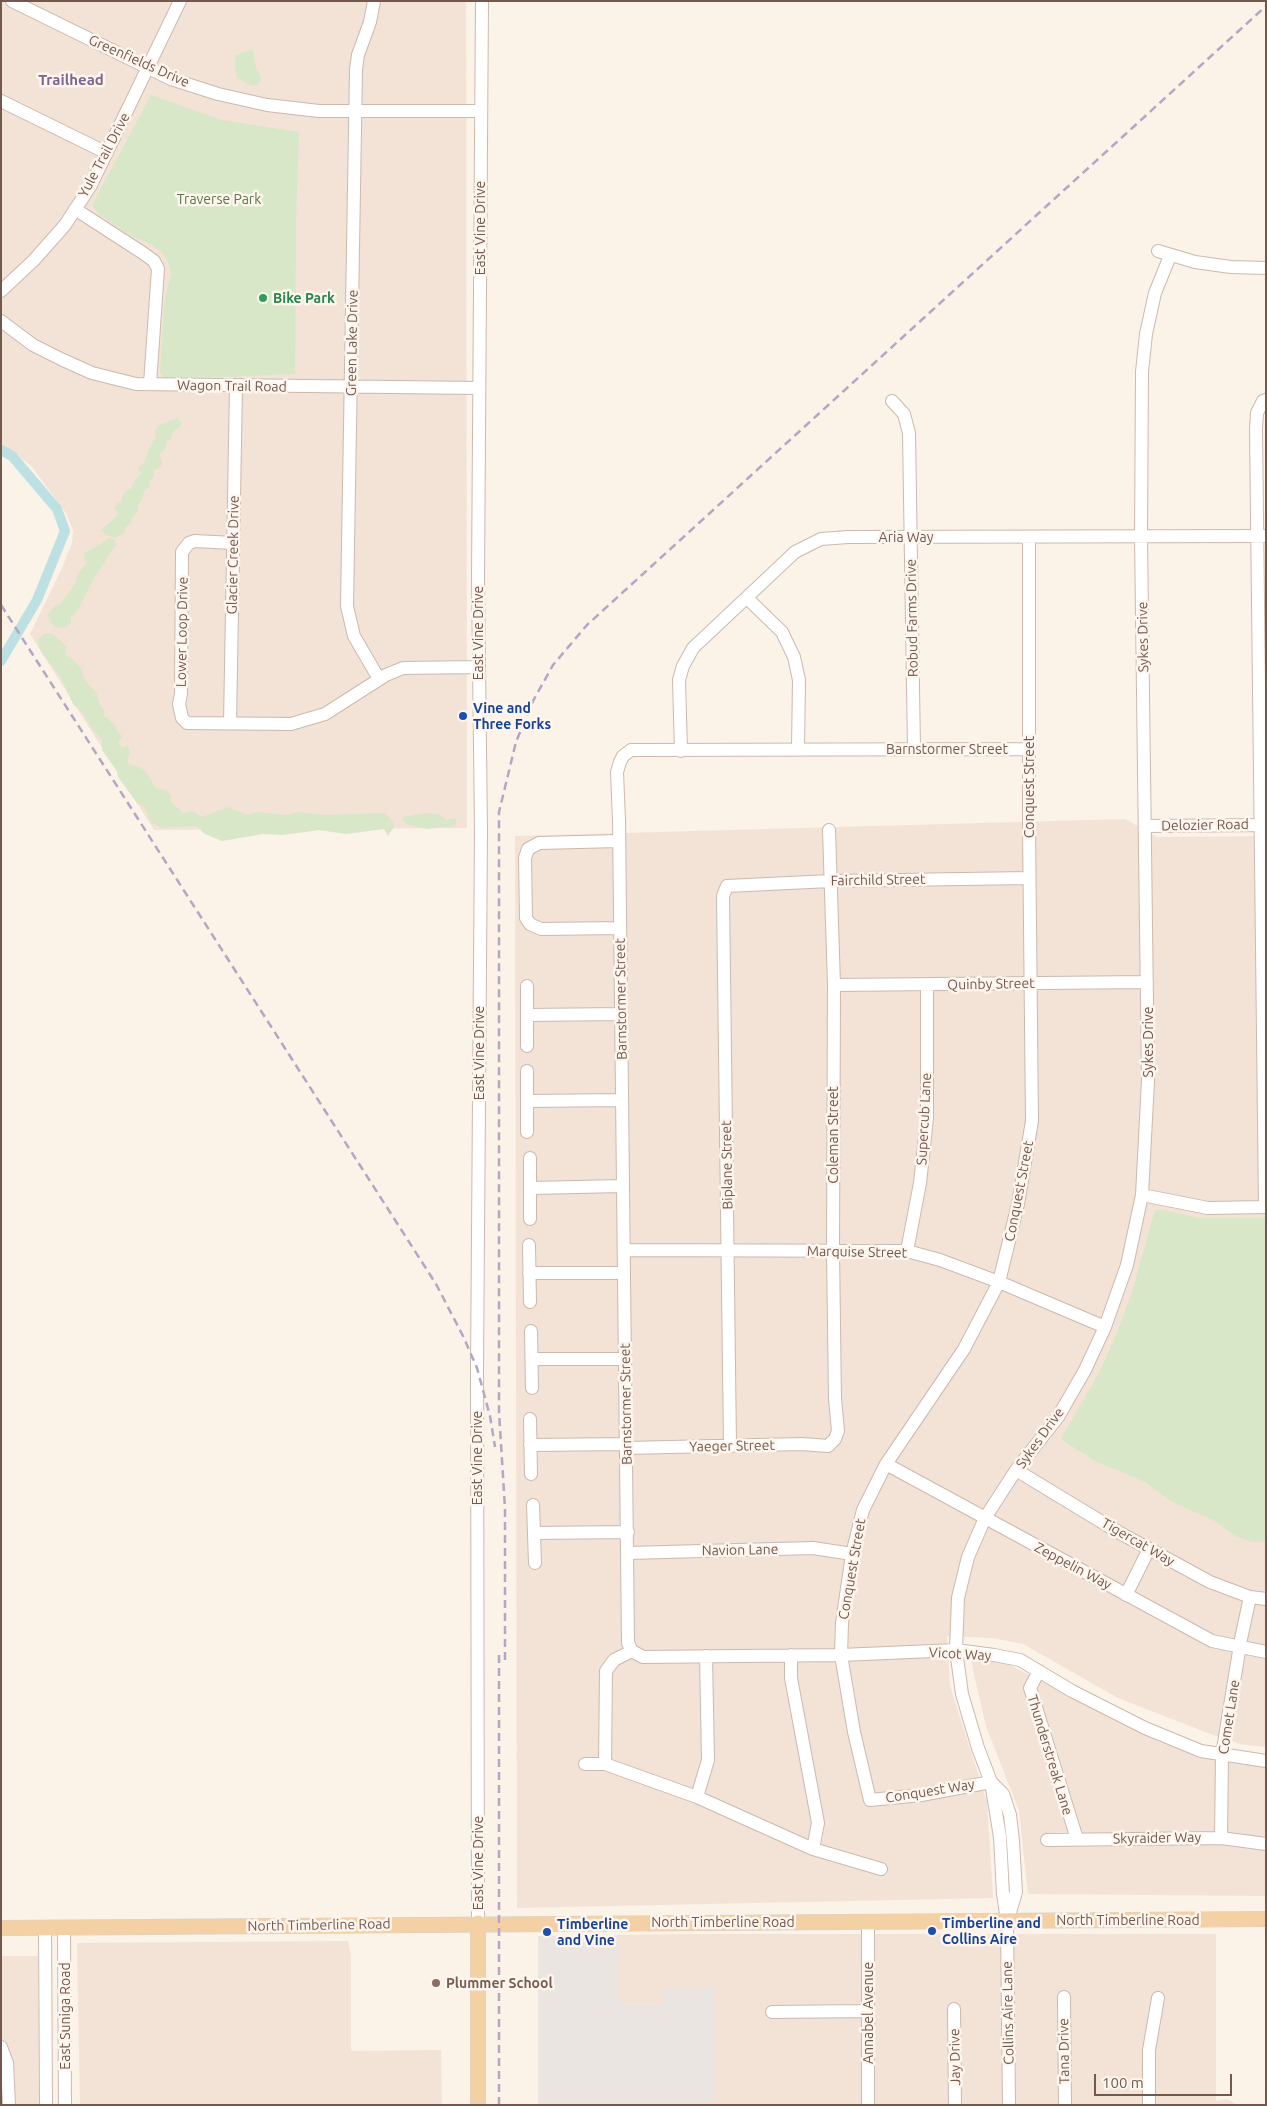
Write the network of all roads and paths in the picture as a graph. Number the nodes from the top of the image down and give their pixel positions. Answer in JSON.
{"nodes":[{"id":1,"x":12,"y":1,"type":"edge"},
{"id":2,"x":180,"y":1,"type":"edge"},
{"id":3,"x":374,"y":1,"type":"edge"},
{"id":4,"x":482,"y":1,"type":"edge"},
{"id":5,"x":148,"y":68,"type":"junction"},
{"id":6,"x":1,"y":101,"type":"edge"},
{"id":7,"x":356,"y":110,"type":"junction"},
{"id":8,"x":481,"y":111,"type":"junction"},
{"id":9,"x":107,"y":153,"type":"junction"},
{"id":10,"x":75,"y":209,"type":"junction"},
{"id":11,"x":1266,"y":268,"type":"edge"},
{"id":12,"x":1,"y":291,"type":"edge"},
{"id":13,"x":1,"y":321,"type":"edge"},
{"id":14,"x":150,"y":384,"type":"junction"},
{"id":15,"x":236,"y":386,"type":"junction"},
{"id":16,"x":351,"y":387,"type":"junction"},
{"id":17,"x":479,"y":388,"type":"junction"},
{"id":18,"x":1264,"y":400,"type":"edge"},
{"id":19,"x":892,"y":401,"type":"dead end"},
{"id":20,"x":1261,"y":536,"type":"edge"},
{"id":21,"x":910,"y":537,"type":"junction"},
{"id":22,"x":1029,"y":537,"type":"junction"},
{"id":23,"x":1141,"y":537,"type":"junction"},
{"id":24,"x":234,"y":542,"type":"junction"},
{"id":25,"x":747,"y":598,"type":"junction"},
{"id":26,"x":478,"y":667,"type":"junction"},
{"id":27,"x":1262,"y":667,"type":"edge"},
{"id":28,"x":379,"y":680,"type":"junction"},
{"id":29,"x":230,"y":723,"type":"junction"},
{"id":30,"x":798,"y":749,"type":"junction"},
{"id":31,"x":914,"y":749,"type":"junction"},
{"id":32,"x":1029,"y":749,"type":"junction"},
{"id":33,"x":681,"y":751,"type":"junction"},
{"id":34,"x":1263,"y":825,"type":"edge"},
{"id":35,"x":1145,"y":826,"type":"junction"},
{"id":36,"x":829,"y":830,"type":"dead end"},
{"id":37,"x":619,"y":841,"type":"junction"},
{"id":38,"x":1030,"y":878,"type":"junction"},
{"id":39,"x":830,"y":881,"type":"junction"},
{"id":40,"x":727,"y":886,"type":"joint"},
{"id":41,"x":620,"y":928,"type":"junction"},
{"id":42,"x":1147,"y":982,"type":"junction"},
{"id":43,"x":1031,"y":983,"type":"junction"},
{"id":44,"x":834,"y":985,"type":"junction"},
{"id":45,"x":927,"y":985,"type":"junction"},
{"id":46,"x":527,"y":986,"type":"dead end"},
{"id":47,"x":621,"y":1014,"type":"junction"},
{"id":48,"x":527,"y":1015,"type":"junction"},
{"id":49,"x":528,"y":1046,"type":"dead end"},
{"id":50,"x":527,"y":1071,"type":"dead end"},
{"id":51,"x":622,"y":1100,"type":"junction"},
{"id":52,"x":527,"y":1101,"type":"junction"},
{"id":53,"x":528,"y":1132,"type":"dead end"},
{"id":54,"x":530,"y":1158,"type":"dead end"},
{"id":55,"x":623,"y":1186,"type":"junction"},
{"id":56,"x":530,"y":1188,"type":"junction"},
{"id":57,"x":1142,"y":1195,"type":"junction"},
{"id":58,"x":1266,"y":1207,"type":"edge"},
{"id":59,"x":530,"y":1219,"type":"dead end"},
{"id":60,"x":529,"y":1246,"type":"dead end"},
{"id":61,"x":624,"y":1250,"type":"junction"},
{"id":62,"x":729,"y":1250,"type":"junction"},
{"id":63,"x":833,"y":1251,"type":"junction"},
{"id":64,"x":907,"y":1251,"type":"junction"},
{"id":65,"x":529,"y":1272,"type":"junction"},
{"id":66,"x":624,"y":1273,"type":"junction"},
{"id":67,"x":999,"y":1282,"type":"junction"},
{"id":68,"x":530,"y":1302,"type":"dead end"},
{"id":69,"x":1105,"y":1327,"type":"junction"},
{"id":70,"x":531,"y":1331,"type":"dead end"},
{"id":71,"x":532,"y":1359,"type":"junction"},
{"id":72,"x":625,"y":1359,"type":"junction"},
{"id":73,"x":532,"y":1388,"type":"dead end"},
{"id":74,"x":530,"y":1419,"type":"dead end"},
{"id":75,"x":835,"y":1439,"type":"joint"},
{"id":76,"x":530,"y":1445,"type":"junction"},
{"id":77,"x":730,"y":1445,"type":"junction"},
{"id":78,"x":626,"y":1446,"type":"junction"},
{"id":79,"x":886,"y":1464,"type":"junction"},
{"id":80,"x":1016,"y":1470,"type":"junction"},
{"id":81,"x":530,"y":1474,"type":"dead end"},
{"id":82,"x":533,"y":1505,"type":"dead end"},
{"id":83,"x":985,"y":1518,"type":"junction"},
{"id":84,"x":628,"y":1532,"type":"junction"},
{"id":85,"x":534,"y":1533,"type":"junction"},
{"id":86,"x":1149,"y":1549,"type":"junction"},
{"id":87,"x":628,"y":1553,"type":"junction"},
{"id":88,"x":852,"y":1554,"type":"junction"},
{"id":89,"x":535,"y":1563,"type":"dead end"},
{"id":90,"x":1126,"y":1595,"type":"junction"},
{"id":91,"x":1250,"y":1597,"type":"junction"},
{"id":92,"x":1266,"y":1599,"type":"edge"},
{"id":93,"x":1241,"y":1648,"type":"junction"},
{"id":94,"x":956,"y":1650,"type":"junction"},
{"id":95,"x":632,"y":1651,"type":"junction"},
{"id":96,"x":1266,"y":1652,"type":"edge"},
{"id":97,"x":791,"y":1655,"type":"junction"},
{"id":98,"x":841,"y":1655,"type":"junction"},
{"id":99,"x":706,"y":1656,"type":"junction"},
{"id":100,"x":1039,"y":1671,"type":"junction"},
{"id":101,"x":1222,"y":1755,"type":"junction"},
{"id":102,"x":1266,"y":1761,"type":"edge"},
{"id":103,"x":585,"y":1764,"type":"dead end"},
{"id":104,"x":605,"y":1764,"type":"junction"},
{"id":105,"x":991,"y":1782,"type":"junction"},
{"id":106,"x":697,"y":1797,"type":"junction"},
{"id":107,"x":870,"y":1800,"type":"joint"},
{"id":108,"x":1221,"y":1838,"type":"junction"},
{"id":109,"x":1077,"y":1839,"type":"junction"},
{"id":110,"x":1047,"y":1840,"type":"dead end"},
{"id":111,"x":1266,"y":1844,"type":"edge"},
{"id":112,"x":812,"y":1849,"type":"junction"},
{"id":113,"x":881,"y":1869,"type":"dead end"},
{"id":114,"x":1266,"y":1919,"type":"edge"},
{"id":115,"x":1007,"y":1921,"type":"junction"},
{"id":116,"x":868,"y":1922,"type":"junction"},
{"id":117,"x":478,"y":1923,"type":"junction"},
{"id":118,"x":45,"y":1927,"type":"junction"},
{"id":119,"x":64,"y":1927,"type":"junction"},
{"id":120,"x":1,"y":1928,"type":"edge"},
{"id":121,"x":1064,"y":1997,"type":"dead end"},
{"id":122,"x":1158,"y":1998,"type":"dead end"},
{"id":123,"x":954,"y":2009,"type":"dead end"},
{"id":124,"x":868,"y":2011,"type":"junction"},
{"id":125,"x":772,"y":2012,"type":"dead end"},
{"id":126,"x":1,"y":2047,"type":"edge"},
{"id":127,"x":9,"y":2105,"type":"edge"},
{"id":128,"x":46,"y":2105,"type":"edge"},
{"id":129,"x":65,"y":2105,"type":"edge"},
{"id":130,"x":478,"y":2105,"type":"edge"},
{"id":131,"x":868,"y":2105,"type":"edge"},
{"id":132,"x":955,"y":2105,"type":"edge"},
{"id":133,"x":1009,"y":2105,"type":"edge"},
{"id":134,"x":1065,"y":2105,"type":"edge"},
{"id":135,"x":1149,"y":2105,"type":"edge"}],
"edges":[{"from":1,"to":5,"type":"street","name":"Greenfields Drive"},
{"from":2,"to":5,"type":"street","name":"Yule Trail Drive"},
{"from":3,"to":7,"type":"street","name":"Green Lake Drive"},
{"from":4,"to":8,"type":"street","name":"East Vine Drive"},
{"from":5,"to":7,"type":"street","name":"Greenfields Drive"},
{"from":5,"to":9,"type":"street","name":"Yule Trail Drive"},
{"from":6,"to":9,"type":"street"},
{"from":7,"to":8,"type":"street","name":"Greenfields Drive"},
{"from":7,"to":16,"type":"street","name":"Green Lake Drive"},
{"from":8,"to":17,"type":"street","name":"East Vine Drive"},
{"from":9,"to":10,"type":"street","name":"Yule Trail Drive"},
{"from":10,"to":12,"type":"street","name":"Yule Trail Drive"},
{"from":10,"to":14,"type":"street"},
{"from":11,"to":23,"type":"street","name":"Sykes Drive"},
{"from":13,"to":14,"type":"street","name":"Wagon Trail Road"},
{"from":14,"to":15,"type":"street","name":"Wagon Trail Road"},
{"from":15,"to":16,"type":"street","name":"Wagon Trail Road"},
{"from":15,"to":24,"type":"street","name":"Glacier Creek Drive"},
{"from":16,"to":17,"type":"street","name":"Wagon Trail Road"},
{"from":16,"to":28,"type":"street","name":"Green Lake Drive"},
{"from":17,"to":26,"type":"street","name":"East Vine Drive"},
{"from":18,"to":20,"type":"street"},
{"from":19,"to":21,"type":"street","name":"Robud Farms Drive"},
{"from":20,"to":23,"type":"street","name":"Aria Way"},
{"from":20,"to":27,"type":"street"},
{"from":21,"to":22,"type":"street","name":"Aria Way"},
{"from":21,"to":25,"type":"street","name":"Aria Way"},
{"from":21,"to":31,"type":"street","name":"Robud Farms Drive"},
{"from":22,"to":23,"type":"street","name":"Aria Way"},
{"from":22,"to":32,"type":"street","name":"Conquest Street"},
{"from":23,"to":35,"type":"street","name":"Sykes Drive"},
{"from":24,"to":29,"type":"street","name":"Glacier Creek Drive"},
{"from":24,"to":29,"type":"street","name":"Lower Loop Drive"},
{"from":25,"to":30,"type":"street"},
{"from":25,"to":33,"type":"street","name":"Aria Way"},
{"from":26,"to":28,"type":"street"},
{"from":26,"to":117,"type":"street","name":"East Vine Drive"},
{"from":27,"to":34,"type":"street"},
{"from":28,"to":29,"type":"street"},
{"from":30,"to":31,"type":"street","name":"Barnstormer Street"},
{"from":30,"to":33,"type":"street","name":"Barnstormer Street"},
{"from":31,"to":32,"type":"street","name":"Barnstormer Street"},
{"from":32,"to":38,"type":"street","name":"Conquest Street"},
{"from":33,"to":37,"type":"street","name":"Barnstormer Street"},
{"from":34,"to":35,"type":"street","name":"Delozier Road"},
{"from":34,"to":58,"type":"street"},
{"from":35,"to":42,"type":"street","name":"Sykes Drive"},
{"from":36,"to":39,"type":"street","name":"Coleman Street"},
{"from":37,"to":41,"type":"street","name":"Barnstormer Street"},
{"from":37,"to":41,"type":"street"},
{"from":38,"to":39,"type":"street","name":"Fairchild Street"},
{"from":38,"to":43,"type":"street","name":"Conquest Street"},
{"from":39,"to":40,"type":"street","name":"Fairchild Street"},
{"from":39,"to":44,"type":"street","name":"Coleman Street"},
{"from":40,"to":62,"type":"street","name":"Biplane Street"},
{"from":41,"to":47,"type":"street","name":"Barnstormer Street"},
{"from":42,"to":43,"type":"street","name":"Quinby Street"},
{"from":42,"to":57,"type":"street","name":"Sykes Drive"},
{"from":43,"to":45,"type":"street","name":"Quinby Street"},
{"from":43,"to":67,"type":"street","name":"Conquest Street"},
{"from":44,"to":45,"type":"street","name":"Quinby Street"},
{"from":44,"to":63,"type":"street","name":"Coleman Street"},
{"from":45,"to":64,"type":"street","name":"Supercub Lane"},
{"from":46,"to":48,"type":"street"},
{"from":47,"to":48,"type":"street"},
{"from":47,"to":51,"type":"street","name":"Barnstormer Street"},
{"from":48,"to":49,"type":"street"},
{"from":50,"to":52,"type":"street"},
{"from":51,"to":52,"type":"street"},
{"from":51,"to":55,"type":"street","name":"Barnstormer Street"},
{"from":52,"to":53,"type":"street"},
{"from":54,"to":56,"type":"street"},
{"from":55,"to":56,"type":"street"},
{"from":55,"to":61,"type":"street","name":"Barnstormer Street"},
{"from":56,"to":59,"type":"street"},
{"from":57,"to":58,"type":"street"},
{"from":57,"to":69,"type":"street","name":"Sykes Drive"},
{"from":60,"to":65,"type":"street"},
{"from":61,"to":62,"type":"street","name":"Marquise Street"},
{"from":61,"to":66,"type":"street","name":"Barnstormer Street"},
{"from":62,"to":63,"type":"street","name":"Marquise Street"},
{"from":62,"to":77,"type":"street","name":"Biplane Street"},
{"from":63,"to":64,"type":"street","name":"Marquise Street"},
{"from":63,"to":75,"type":"street","name":"Coleman Street"},
{"from":64,"to":67,"type":"street","name":"Marquise Street"},
{"from":65,"to":66,"type":"street"},
{"from":65,"to":68,"type":"street"},
{"from":66,"to":72,"type":"street","name":"Barnstormer Street"},
{"from":67,"to":69,"type":"street","name":"Marquise Street"},
{"from":67,"to":79,"type":"street","name":"Conquest Street"},
{"from":69,"to":80,"type":"street","name":"Sykes Drive"},
{"from":70,"to":71,"type":"street"},
{"from":71,"to":72,"type":"street"},
{"from":71,"to":73,"type":"street"},
{"from":72,"to":78,"type":"street","name":"Barnstormer Street"},
{"from":74,"to":76,"type":"street"},
{"from":75,"to":77,"type":"street","name":"Yaeger Street"},
{"from":76,"to":78,"type":"street","name":"Yaeger Street"},
{"from":76,"to":81,"type":"street"},
{"from":77,"to":78,"type":"street","name":"Yaeger Street"},
{"from":78,"to":84,"type":"street","name":"Barnstormer Street"},
{"from":79,"to":83,"type":"street","name":"Zeppelin Way"},
{"from":79,"to":88,"type":"street","name":"Conquest Street"},
{"from":80,"to":83,"type":"street","name":"Sykes Drive"},
{"from":80,"to":86,"type":"street","name":"Tigercat Way"},
{"from":82,"to":85,"type":"street"},
{"from":83,"to":90,"type":"street","name":"Zeppelin Way"},
{"from":83,"to":94,"type":"street","name":"Sykes Drive"},
{"from":84,"to":85,"type":"street"},
{"from":84,"to":87,"type":"street","name":"Barnstormer Street"},
{"from":85,"to":89,"type":"street"},
{"from":86,"to":90,"type":"street"},
{"from":86,"to":91,"type":"street","name":"Tigercat Way"},
{"from":87,"to":88,"type":"street","name":"Navion Lane"},
{"from":87,"to":95,"type":"street","name":"Barnstormer Street"},
{"from":88,"to":98,"type":"street","name":"Conquest Street"},
{"from":90,"to":93,"type":"street","name":"Zeppelin Way"},
{"from":91,"to":92,"type":"street","name":"Tigercat Way"},
{"from":91,"to":93,"type":"street","name":"Comet Lane"},
{"from":93,"to":96,"type":"street","name":"Zeppelin Way"},
{"from":93,"to":101,"type":"street","name":"Comet Lane"},
{"from":94,"to":98,"type":"street","name":"Vicot Way"},
{"from":94,"to":100,"type":"street","name":"Vicot Way"},
{"from":94,"to":105,"type":"street","name":"Sykes Drive"},
{"from":95,"to":99,"type":"street","name":"Vicot Way"},
{"from":95,"to":104,"type":"street"},
{"from":97,"to":98,"type":"street","name":"Vicot Way"},
{"from":97,"to":99,"type":"street","name":"Vicot Way"},
{"from":97,"to":112,"type":"street"},
{"from":98,"to":107,"type":"street","name":"Conquest Street"},
{"from":99,"to":106,"type":"street"},
{"from":100,"to":101,"type":"street","name":"Vicot Way"},
{"from":100,"to":109,"type":"street","name":"Thunderstreak Lane"},
{"from":101,"to":102,"type":"street","name":"Vicot Way"},
{"from":101,"to":108,"type":"street","name":"Comet Lane"},
{"from":103,"to":104,"type":"street"},
{"from":104,"to":106,"type":"street"},
{"from":105,"to":107,"type":"street","name":"Conquest Way"},
{"from":105,"to":115,"type":"street","name":"Collins Aire Lane"},
{"from":106,"to":112,"type":"street"},
{"from":108,"to":109,"type":"street","name":"Skyraider Way"},
{"from":108,"to":111,"type":"street","name":"Skyraider Way"},
{"from":109,"to":110,"type":"street","name":"Skyraider Way"},
{"from":112,"to":113,"type":"street"},
{"from":114,"to":115,"type":"main road","name":"North Timberline Road"},
{"from":115,"to":116,"type":"main road","name":"North Timberline Road"},
{"from":115,"to":133,"type":"street","name":"Collins Aire Lane"},
{"from":116,"to":117,"type":"main road","name":"North Timberline Road"},
{"from":116,"to":124,"type":"street","name":"Annabel Avenue"},
{"from":117,"to":119,"type":"main road","name":"North Timberline Road"},
{"from":117,"to":130,"type":"main road","name":"East Vine Drive"},
{"from":118,"to":119,"type":"main road","name":"North Timberline Road"},
{"from":118,"to":120,"type":"main road","name":"North Timberline Road"},
{"from":118,"to":128,"type":"street","name":"East Suniga Road"},
{"from":119,"to":129,"type":"street","name":"East Suniga Road"},
{"from":121,"to":134,"type":"street","name":"Tana Drive"},
{"from":122,"to":135,"type":"street"},
{"from":123,"to":132,"type":"street","name":"Jay Drive"},
{"from":124,"to":125,"type":"street"},
{"from":124,"to":131,"type":"street","name":"Annabel Avenue"},
{"from":126,"to":127,"type":"street"}]}
